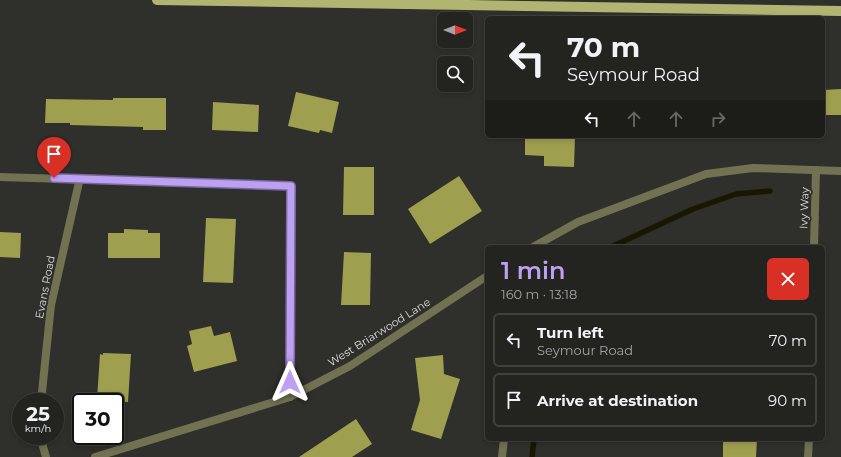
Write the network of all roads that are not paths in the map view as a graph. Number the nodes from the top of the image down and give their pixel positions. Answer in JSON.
{"nodes":[{"id":1,"x":156,"y":0,"type":"edge"},
{"id":2,"x":841,"y":11,"type":"edge"},
{"id":3,"x":816,"y":170,"type":"junction"},
{"id":4,"x":841,"y":171,"type":"edge"},
{"id":5,"x":0,"y":177,"type":"edge"},
{"id":6,"x":80,"y":178,"type":"junction"},
{"id":7,"x":537,"y":245,"type":"edge"},
{"id":8,"x":814,"y":245,"type":"edge"},
{"id":9,"x":485,"y":277,"type":"edge"},
{"id":10,"x":42,"y":393,"type":"edge"},
{"id":11,"x":290,"y":397,"type":"junction"},
{"id":12,"x":504,"y":441,"type":"edge"},
{"id":13,"x":809,"y":441,"type":"edge"},
{"id":14,"x":43,"y":445,"type":"edge"},
{"id":15,"x":46,"y":457,"type":"edge"},
{"id":16,"x":95,"y":457,"type":"edge"},
{"id":17,"x":502,"y":457,"type":"edge"},
{"id":18,"x":808,"y":457,"type":"edge"}],
"edges":[{"from":1,"to":2,"type":"main road"},
{"from":3,"to":4,"type":"street"},
{"from":3,"to":7,"type":"street"},
{"from":3,"to":8,"type":"street","name":"Ivy Way"},
{"from":5,"to":6,"type":"street"},
{"from":6,"to":10,"type":"street","name":"Evans Road"},
{"from":6,"to":11,"type":"street"},
{"from":9,"to":11,"type":"street","name":"West Briarwood Lane"},
{"from":11,"to":16,"type":"street","name":"West Briarwood Lane"},
{"from":12,"to":17,"type":"street"},
{"from":13,"to":18,"type":"street"},
{"from":14,"to":15,"type":"street"}]}
